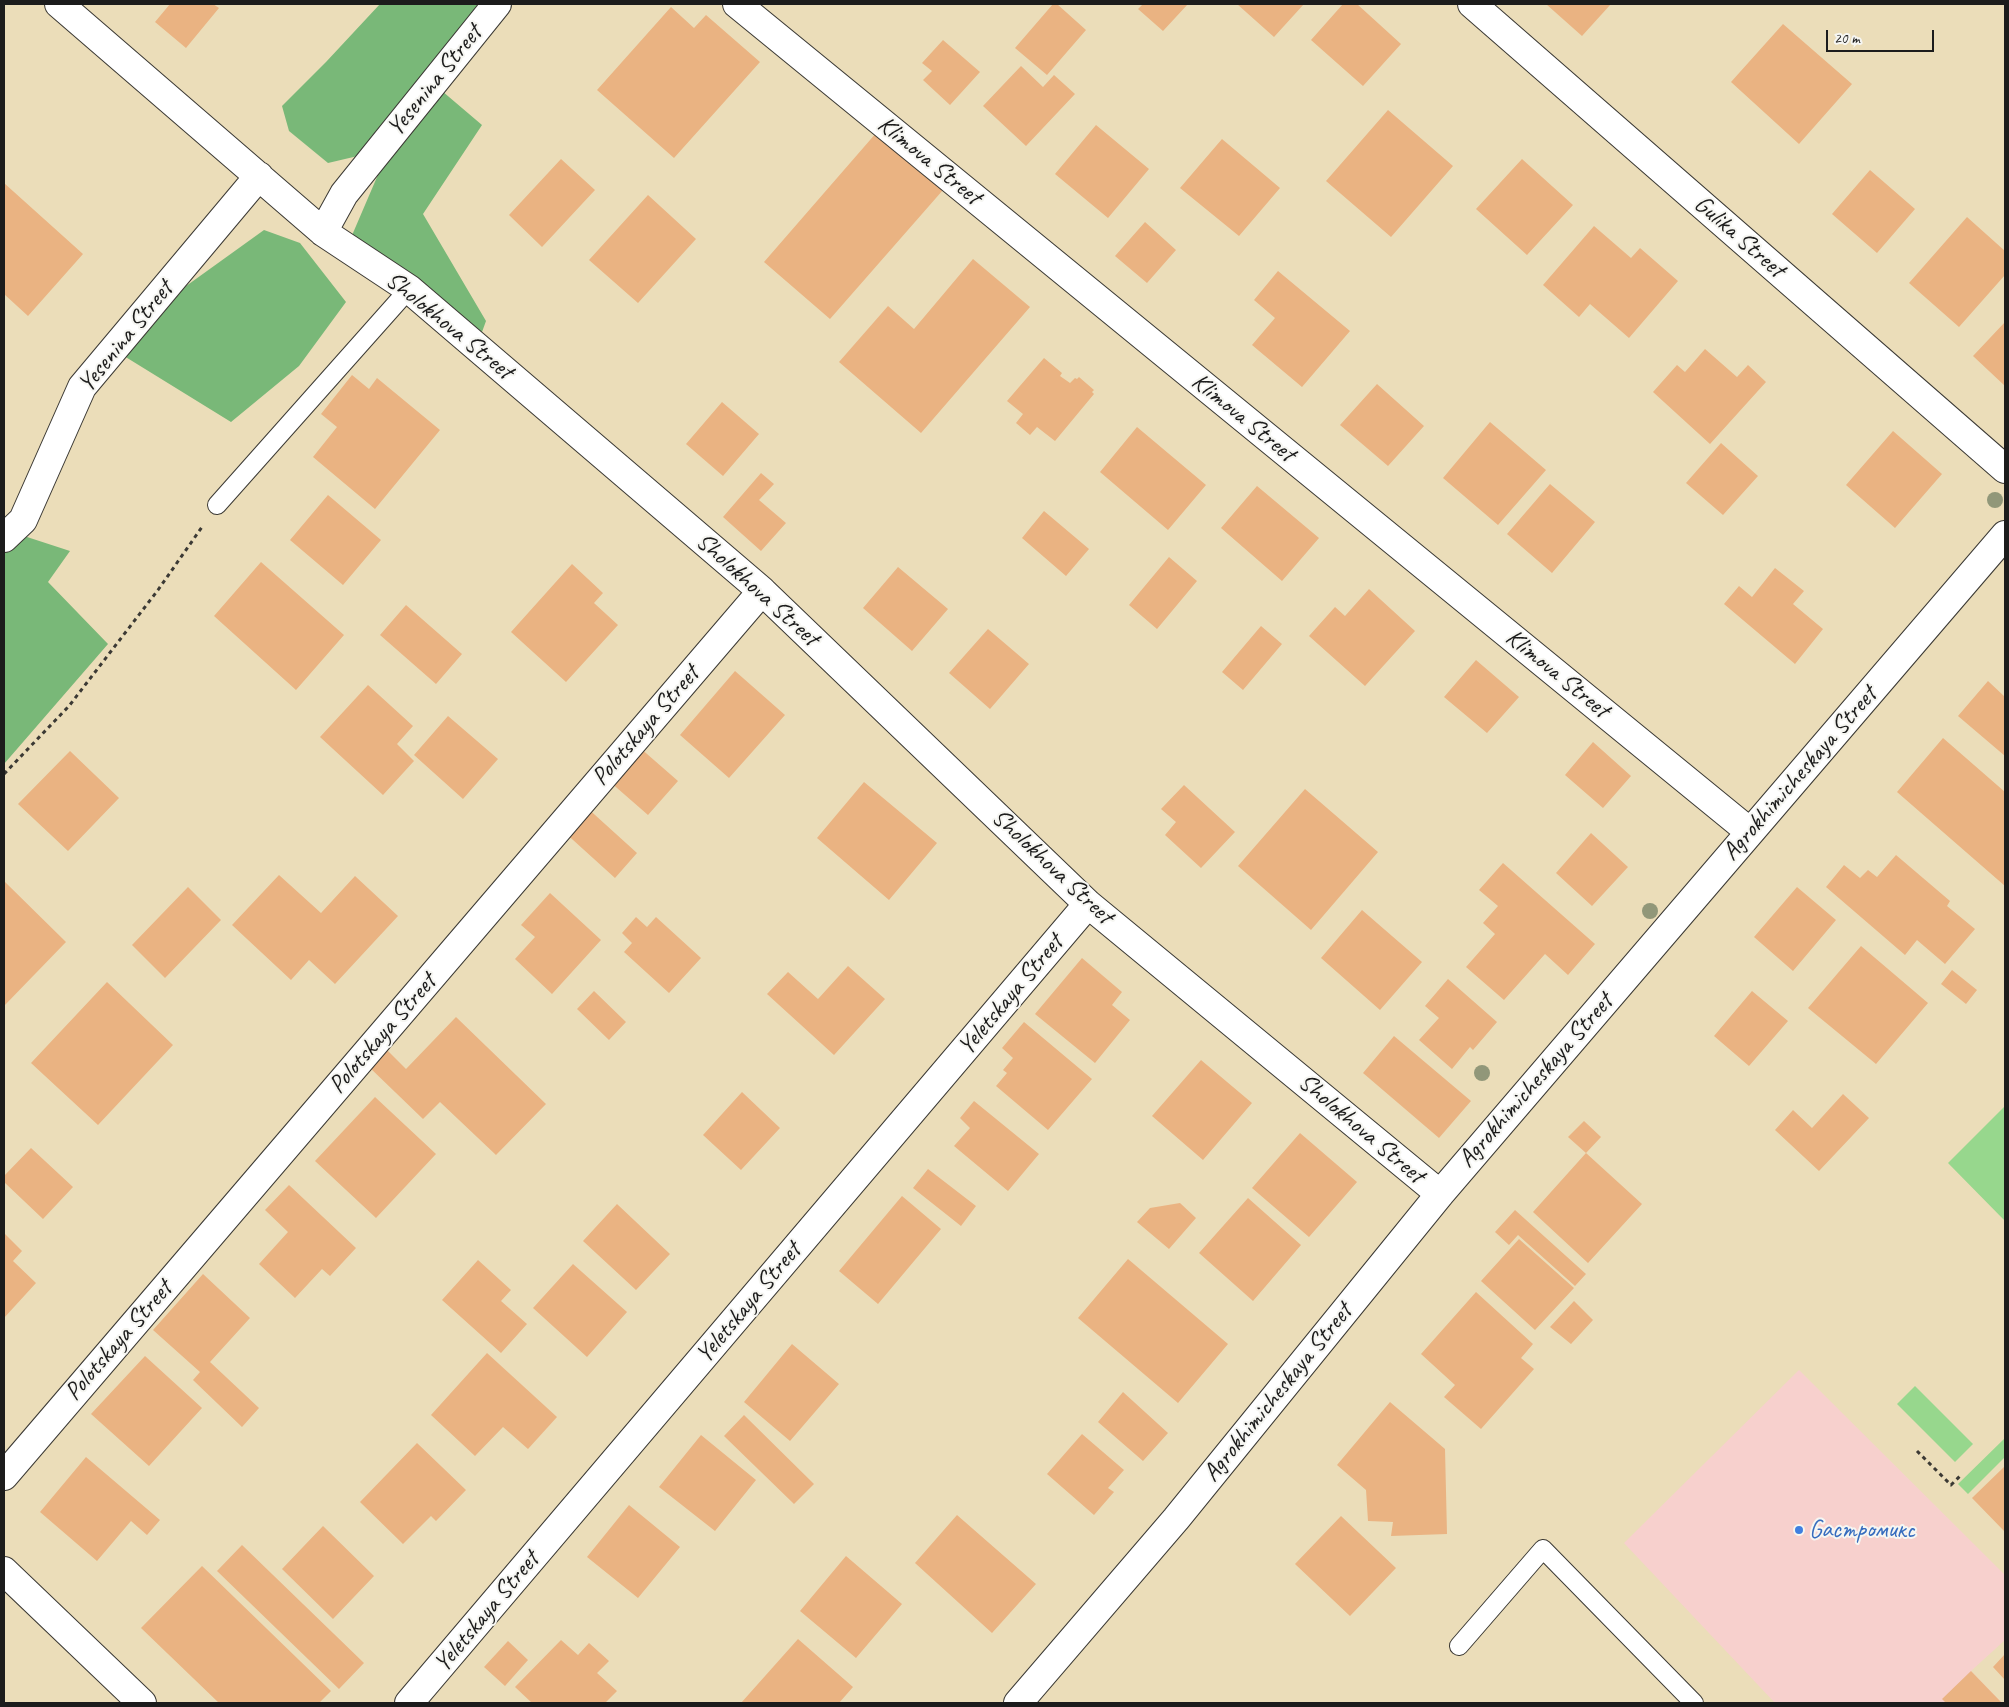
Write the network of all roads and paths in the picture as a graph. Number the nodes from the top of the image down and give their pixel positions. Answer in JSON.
{"nodes":[{"id":1,"x":59,"y":4,"type":"edge"},
{"id":2,"x":497,"y":4,"type":"edge"},
{"id":3,"x":736,"y":4,"type":"edge"},
{"id":4,"x":1472,"y":4,"type":"edge"},
{"id":5,"x":259,"y":176,"type":"junction"},
{"id":6,"x":323,"y":232,"type":"junction"},
{"id":7,"x":409,"y":289,"type":"junction"},
{"id":8,"x":2005,"y":469,"type":"edge"},
{"id":9,"x":217,"y":505,"type":"joint"},
{"id":10,"x":2005,"y":535,"type":"edge"},
{"id":11,"x":4,"y":538,"type":"edge"},
{"id":12,"x":762,"y":591,"type":"junction"},
{"id":13,"x":4,"y":774,"type":"edge"},
{"id":14,"x":1750,"y":832,"type":"junction"},
{"id":15,"x":1088,"y":904,"type":"junction"},
{"id":16,"x":1440,"y":1194,"type":"junction"},
{"id":17,"x":1917,"y":1450,"type":"dead end"},
{"id":18,"x":1961,"y":1475,"type":"dead end"},
{"id":19,"x":4,"y":1476,"type":"edge"},
{"id":20,"x":4,"y":1571,"type":"edge"},
{"id":21,"x":1459,"y":1646,"type":"dead end"},
{"id":22,"x":142,"y":1703,"type":"edge"},
{"id":23,"x":409,"y":1703,"type":"edge"},
{"id":24,"x":1018,"y":1703,"type":"edge"},
{"id":25,"x":1694,"y":1703,"type":"edge"}],
"edges":[{"from":1,"to":5,"type":"street","name":"Sholokhova Street"},
{"from":2,"to":6,"type":"street","name":"Yesenina Street"},
{"from":3,"to":14,"type":"street","name":"Klimova Street"},
{"from":4,"to":8,"type":"street","name":"Gulika Street"},
{"from":5,"to":6,"type":"street","name":"Sholokhova Street"},
{"from":5,"to":11,"type":"street","name":"Yesenina Street"},
{"from":6,"to":7,"type":"street","name":"Sholokhova Street"},
{"from":7,"to":9,"type":"lane"},
{"from":7,"to":12,"type":"street","name":"Sholokhova Street"},
{"from":9,"to":13,"type":"path"},
{"from":10,"to":14,"type":"street","name":"Agrokhimicheskaya Street"},
{"from":12,"to":15,"type":"street","name":"Sholokhova Street"},
{"from":12,"to":19,"type":"street","name":"Polotskaya Street"},
{"from":14,"to":16,"type":"street","name":"Agrokhimicheskaya Street"},
{"from":15,"to":16,"type":"street","name":"Sholokhova Street"},
{"from":15,"to":23,"type":"street","name":"Yeletskaya Street"},
{"from":16,"to":24,"type":"street","name":"Agrokhimicheskaya Street"},
{"from":17,"to":18,"type":"path"},
{"from":20,"to":22,"type":"street"},
{"from":21,"to":25,"type":"lane"}]}
